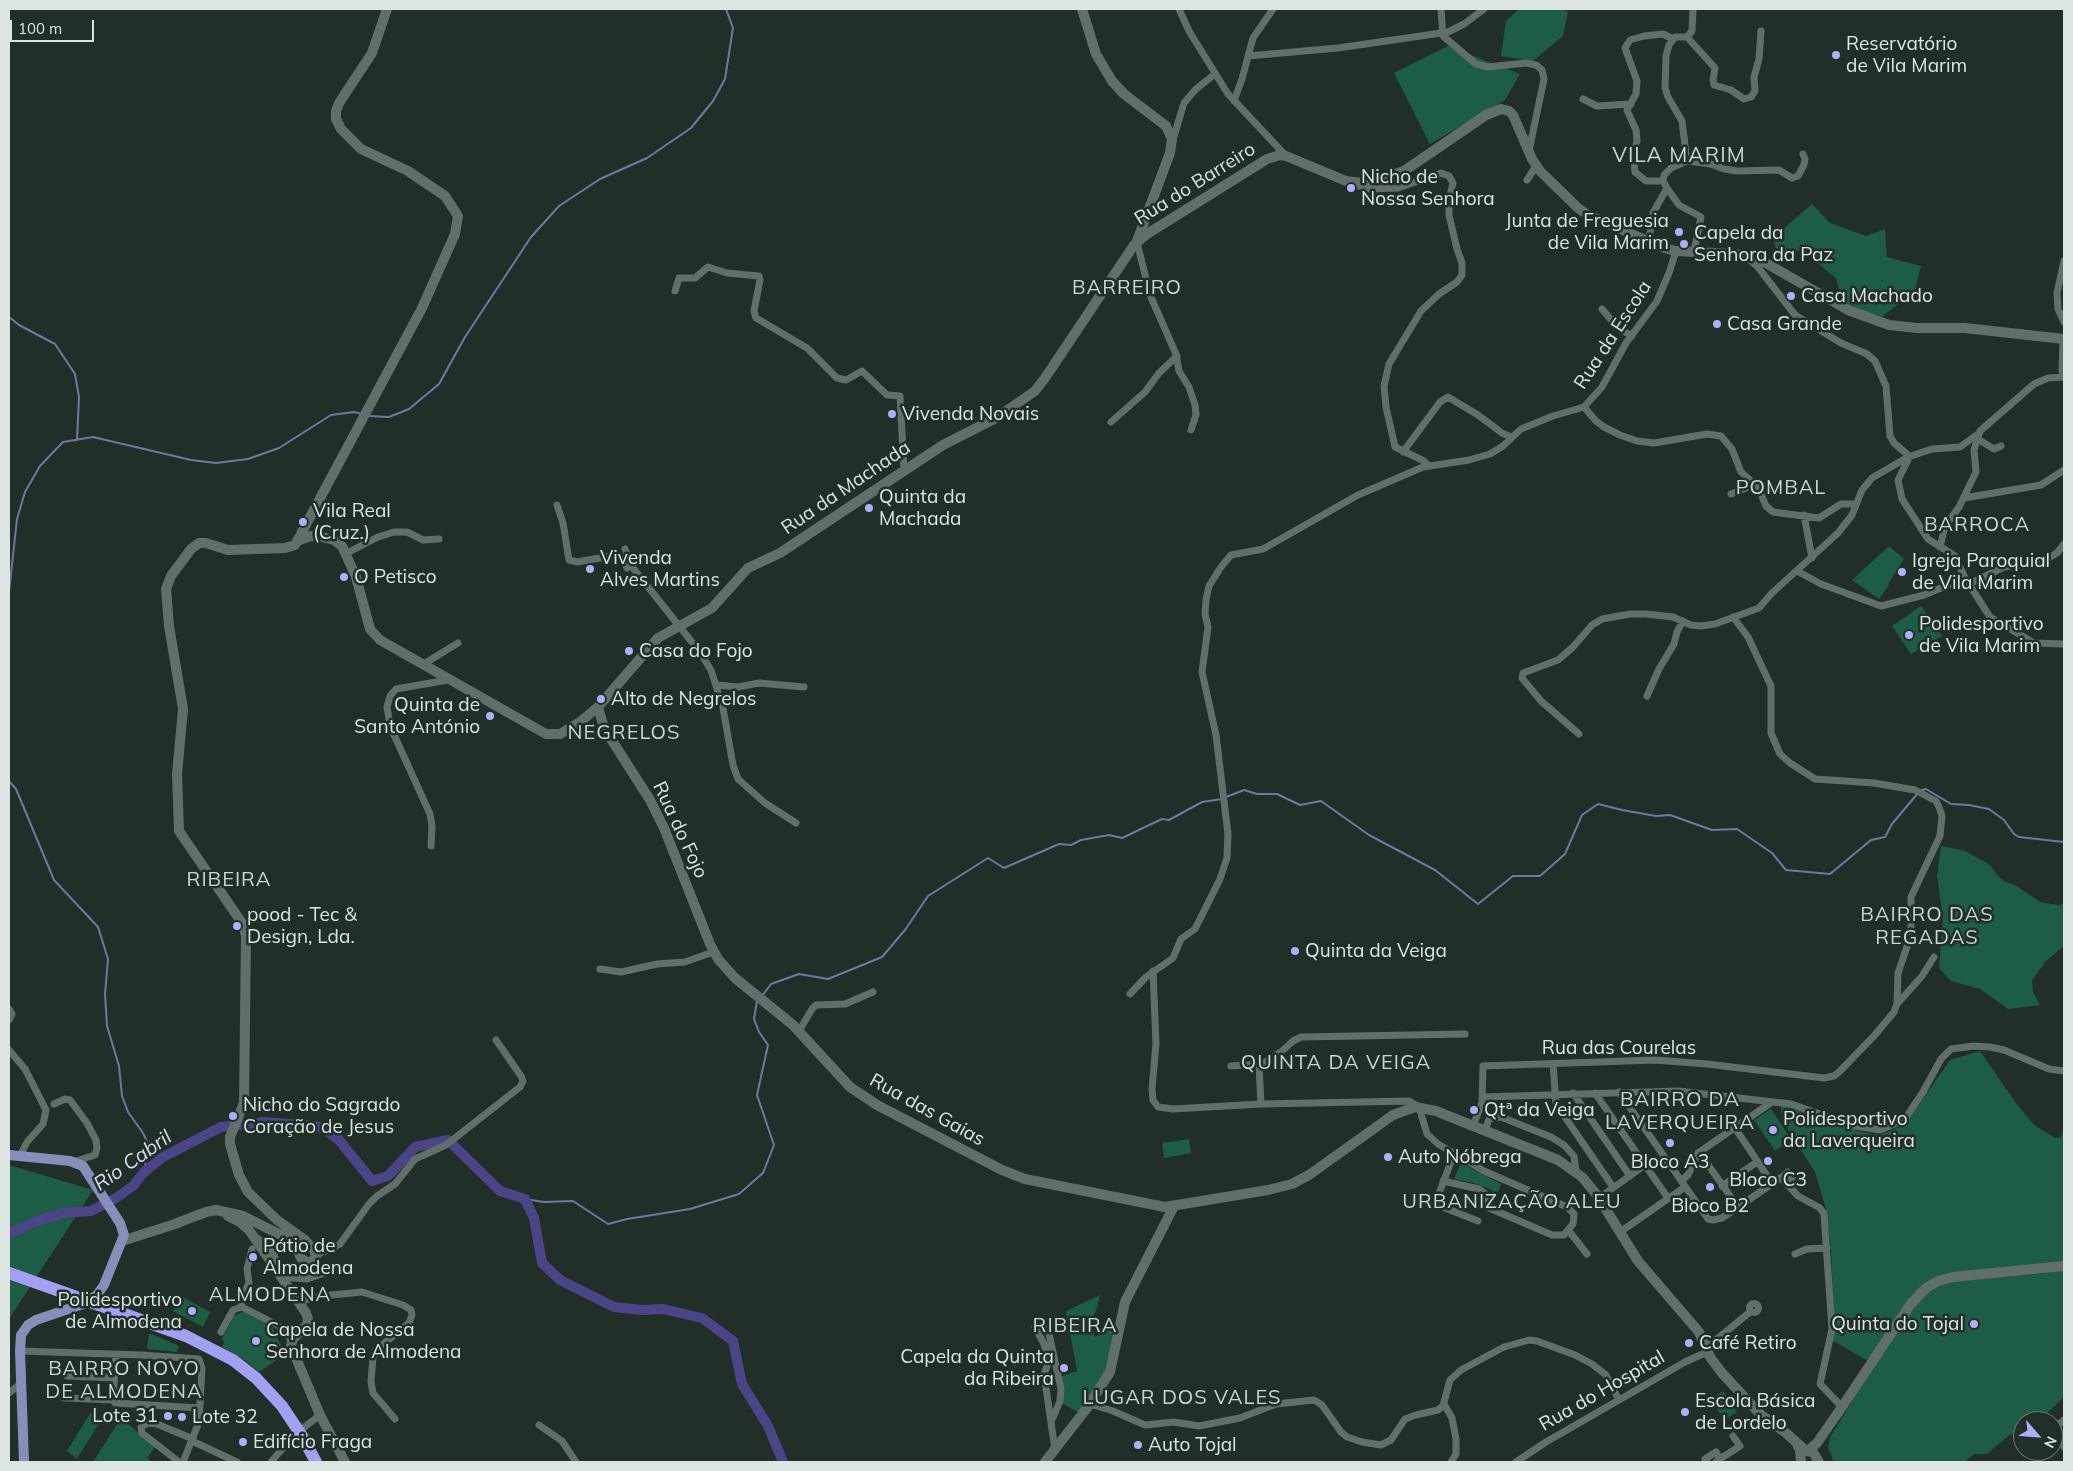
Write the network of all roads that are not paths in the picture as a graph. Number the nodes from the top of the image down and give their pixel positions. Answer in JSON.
{"nodes":[{"id":1,"x":387,"y":9,"type":"edge"},
{"id":2,"x":1082,"y":9,"type":"edge"},
{"id":3,"x":1179,"y":9,"type":"edge"},
{"id":4,"x":1273,"y":9,"type":"edge"},
{"id":5,"x":1441,"y":9,"type":"edge"},
{"id":6,"x":1484,"y":9,"type":"edge"},
{"id":7,"x":1693,"y":9,"type":"edge"},
{"id":8,"x":1761,"y":32,"type":"dead end"},
{"id":9,"x":1442,"y":33,"type":"junction"},
{"id":10,"x":1687,"y":37,"type":"junction"},
{"id":11,"x":1673,"y":39,"type":"junction"},
{"id":12,"x":1248,"y":56,"type":"junction"},
{"id":13,"x":1215,"y":74,"type":"junction"},
{"id":14,"x":1583,"y":99,"type":"dead end"},
{"id":15,"x":1234,"y":101,"type":"junction"},
{"id":16,"x":1631,"y":104,"type":"junction"},
{"id":17,"x":1172,"y":143,"type":"junction"},
{"id":18,"x":1529,"y":152,"type":"junction"},
{"id":19,"x":1803,"y":154,"type":"dead end"},
{"id":20,"x":1286,"y":156,"type":"junction"},
{"id":21,"x":1687,"y":160,"type":"junction"},
{"id":22,"x":1536,"y":166,"type":"junction"},
{"id":23,"x":1527,"y":180,"type":"dead end"},
{"id":24,"x":1663,"y":180,"type":"junction"},
{"id":25,"x":1348,"y":181,"type":"junction"},
{"id":26,"x":1666,"y":188,"type":"junction"},
{"id":27,"x":1649,"y":240,"type":"junction"},
{"id":28,"x":1137,"y":242,"type":"junction"},
{"id":29,"x":1676,"y":251,"type":"junction"},
{"id":30,"x":1694,"y":251,"type":"junction"},
{"id":31,"x":1742,"y":254,"type":"junction"},
{"id":32,"x":2064,"y":261,"type":"edge"},
{"id":33,"x":675,"y":291,"type":"dead end"},
{"id":34,"x":1602,"y":309,"type":"dead end"},
{"id":35,"x":2064,"y":322,"type":"edge"},
{"id":36,"x":1632,"y":336,"type":"junction"},
{"id":37,"x":2064,"y":338,"type":"edge"},
{"id":38,"x":1177,"y":356,"type":"junction"},
{"id":39,"x":2064,"y":376,"type":"edge"},
{"id":40,"x":1045,"y":378,"type":"joint"},
{"id":41,"x":1584,"y":407,"type":"junction"},
{"id":42,"x":1111,"y":422,"type":"dead end"},
{"id":43,"x":1191,"y":430,"type":"dead end"},
{"id":44,"x":1977,"y":436,"type":"junction"},
{"id":45,"x":1511,"y":437,"type":"junction"},
{"id":46,"x":2000,"y":446,"type":"dead end"},
{"id":47,"x":1403,"y":452,"type":"junction"},
{"id":48,"x":1908,"y":457,"type":"junction"},
{"id":49,"x":1428,"y":465,"type":"junction"},
{"id":50,"x":904,"y":470,"type":"junction"},
{"id":51,"x":2064,"y":470,"type":"edge"},
{"id":52,"x":1756,"y":484,"type":"junction"},
{"id":53,"x":1731,"y":494,"type":"dead end"},
{"id":54,"x":1964,"y":498,"type":"junction"},
{"id":55,"x":1856,"y":504,"type":"junction"},
{"id":56,"x":557,"y":505,"type":"dead end"},
{"id":57,"x":1804,"y":516,"type":"junction"},
{"id":58,"x":310,"y":518,"type":"junction"},
{"id":59,"x":322,"y":536,"type":"junction"},
{"id":60,"x":439,"y":539,"type":"dead end"},
{"id":61,"x":297,"y":542,"type":"junction"},
{"id":62,"x":1940,"y":547,"type":"junction"},
{"id":63,"x":2063,"y":548,"type":"edge"},
{"id":64,"x":625,"y":549,"type":"dead end"},
{"id":65,"x":347,"y":553,"type":"junction"},
{"id":66,"x":1812,"y":558,"type":"junction"},
{"id":67,"x":1797,"y":571,"type":"junction"},
{"id":68,"x":1967,"y":581,"type":"junction"},
{"id":69,"x":652,"y":592,"type":"junction"},
{"id":70,"x":1733,"y":617,"type":"junction"},
{"id":71,"x":1682,"y":621,"type":"junction"},
{"id":72,"x":680,"y":626,"type":"junction"},
{"id":73,"x":458,"y":643,"type":"dead end"},
{"id":74,"x":2063,"y":644,"type":"dead end"},
{"id":75,"x":422,"y":665,"type":"junction"},
{"id":76,"x":448,"y":680,"type":"junction"},
{"id":77,"x":717,"y":685,"type":"junction"},
{"id":78,"x":804,"y":687,"type":"dead end"},
{"id":79,"x":1647,"y":696,"type":"dead end"},
{"id":80,"x":598,"y":707,"type":"junction"},
{"id":81,"x":584,"y":719,"type":"junction"},
{"id":82,"x":604,"y":728,"type":"junction"},
{"id":83,"x":1579,"y":734,"type":"dead end"},
{"id":84,"x":796,"y":823,"type":"dead end"},
{"id":85,"x":431,"y":846,"type":"dead end"},
{"id":86,"x":713,"y":952,"type":"junction"},
{"id":87,"x":1934,"y":957,"type":"dead end"},
{"id":88,"x":600,"y":969,"type":"dead end"},
{"id":89,"x":1153,"y":971,"type":"junction"},
{"id":90,"x":873,"y":992,"type":"dead end"},
{"id":91,"x":1130,"y":994,"type":"dead end"},
{"id":92,"x":1897,"y":1004,"type":"junction"},
{"id":93,"x":9,"y":1009,"type":"edge"},
{"id":94,"x":9,"y":1020,"type":"edge"},
{"id":95,"x":799,"y":1031,"type":"junction"},
{"id":96,"x":1464,"y":1034,"type":"dead end"},
{"id":97,"x":496,"y":1040,"type":"dead end"},
{"id":98,"x":9,"y":1050,"type":"edge"},
{"id":99,"x":1553,"y":1064,"type":"junction"},
{"id":100,"x":1259,"y":1065,"type":"junction"},
{"id":101,"x":1231,"y":1066,"type":"dead end"},
{"id":102,"x":2064,"y":1071,"type":"edge"},
{"id":103,"x":1619,"y":1092,"type":"junction"},
{"id":104,"x":1573,"y":1093,"type":"junction"},
{"id":105,"x":1596,"y":1093,"type":"junction"},
{"id":106,"x":1554,"y":1094,"type":"junction"},
{"id":107,"x":1483,"y":1097,"type":"junction"},
{"id":108,"x":1772,"y":1102,"type":"junction"},
{"id":109,"x":54,"y":1104,"type":"dead end"},
{"id":110,"x":1261,"y":1104,"type":"junction"},
{"id":111,"x":1408,"y":1106,"type":"junction"},
{"id":112,"x":1432,"y":1110,"type":"junction"},
{"id":113,"x":1424,"y":1121,"type":"junction"},
{"id":114,"x":1473,"y":1126,"type":"junction"},
{"id":115,"x":1734,"y":1128,"type":"junction"},
{"id":116,"x":1485,"y":1131,"type":"junction"},
{"id":117,"x":1699,"y":1152,"type":"junction"},
{"id":118,"x":1454,"y":1154,"type":"junction"},
{"id":119,"x":9,"y":1155,"type":"edge"},
{"id":120,"x":20,"y":1156,"type":"junction"},
{"id":121,"x":73,"y":1162,"type":"junction"},
{"id":122,"x":1757,"y":1162,"type":"junction"},
{"id":123,"x":1645,"y":1165,"type":"junction"},
{"id":124,"x":1576,"y":1172,"type":"junction"},
{"id":125,"x":1630,"y":1176,"type":"junction"},
{"id":126,"x":1443,"y":1180,"type":"junction"},
{"id":127,"x":1772,"y":1183,"type":"junction"},
{"id":128,"x":1683,"y":1184,"type":"junction"},
{"id":129,"x":1722,"y":1186,"type":"junction"},
{"id":130,"x":1613,"y":1187,"type":"junction"},
{"id":131,"x":1599,"y":1198,"type":"junction"},
{"id":132,"x":1668,"y":1198,"type":"junction"},
{"id":133,"x":1174,"y":1206,"type":"junction"},
{"id":134,"x":1738,"y":1208,"type":"junction"},
{"id":135,"x":210,"y":1211,"type":"junction"},
{"id":136,"x":1478,"y":1221,"type":"dead end"},
{"id":137,"x":1569,"y":1231,"type":"junction"},
{"id":138,"x":1620,"y":1232,"type":"junction"},
{"id":139,"x":253,"y":1235,"type":"junction"},
{"id":140,"x":122,"y":1241,"type":"junction"},
{"id":141,"x":297,"y":1247,"type":"junction"},
{"id":142,"x":1827,"y":1248,"type":"junction"},
{"id":143,"x":252,"y":1249,"type":"dead end"},
{"id":144,"x":1587,"y":1254,"type":"dead end"},
{"id":145,"x":1795,"y":1254,"type":"dead end"},
{"id":146,"x":273,"y":1255,"type":"junction"},
{"id":147,"x":316,"y":1255,"type":"junction"},
{"id":148,"x":2064,"y":1266,"type":"edge"},
{"id":149,"x":331,"y":1270,"type":"dead end"},
{"id":150,"x":9,"y":1273,"type":"edge"},
{"id":151,"x":9,"y":1277,"type":"edge"},
{"id":152,"x":285,"y":1278,"type":"junction"},
{"id":153,"x":300,"y":1301,"type":"junction"},
{"id":154,"x":98,"y":1306,"type":"junction"},
{"id":155,"x":241,"y":1307,"type":"junction"},
{"id":156,"x":1750,"y":1312,"type":"dead end"},
{"id":157,"x":1034,"y":1327,"type":"dead end"},
{"id":158,"x":1048,"y":1329,"type":"dead end"},
{"id":159,"x":221,"y":1332,"type":"dead end"},
{"id":160,"x":292,"y":1341,"type":"junction"},
{"id":161,"x":1706,"y":1350,"type":"junction"},
{"id":162,"x":20,"y":1351,"type":"junction"},
{"id":163,"x":116,"y":1355,"type":"junction"},
{"id":164,"x":67,"y":1376,"type":"dead end"},
{"id":165,"x":114,"y":1378,"type":"junction"},
{"id":166,"x":20,"y":1384,"type":"junction"},
{"id":167,"x":9,"y":1393,"type":"edge"},
{"id":168,"x":64,"y":1398,"type":"dead end"},
{"id":169,"x":113,"y":1400,"type":"junction"},
{"id":170,"x":1619,"y":1400,"type":"junction"},
{"id":171,"x":1090,"y":1404,"type":"junction"},
{"id":172,"x":1444,"y":1404,"type":"junction"},
{"id":173,"x":1842,"y":1407,"type":"junction"},
{"id":174,"x":200,"y":1408,"type":"junction"},
{"id":175,"x":320,"y":1415,"type":"junction"},
{"id":176,"x":395,"y":1419,"type":"dead end"},
{"id":177,"x":1052,"y":1420,"type":"junction"},
{"id":178,"x":2064,"y":1420,"type":"edge"},
{"id":179,"x":539,"y":1425,"type":"dead end"},
{"id":180,"x":298,"y":1433,"type":"junction"},
{"id":181,"x":1733,"y":1436,"type":"dead end"},
{"id":182,"x":192,"y":1440,"type":"junction"},
{"id":183,"x":2064,"y":1447,"type":"edge"},
{"id":184,"x":1055,"y":1450,"type":"junction"},
{"id":185,"x":1808,"y":1458,"type":"edge"},
{"id":186,"x":1718,"y":1461,"type":"edge"},
{"id":187,"x":24,"y":1462,"type":"edge"},
{"id":188,"x":181,"y":1462,"type":"edge"},
{"id":189,"x":236,"y":1462,"type":"edge"},
{"id":190,"x":272,"y":1462,"type":"edge"},
{"id":191,"x":312,"y":1462,"type":"edge"},
{"id":192,"x":316,"y":1462,"type":"edge"},
{"id":193,"x":345,"y":1462,"type":"edge"},
{"id":194,"x":576,"y":1462,"type":"edge"},
{"id":195,"x":1045,"y":1462,"type":"edge"},
{"id":196,"x":1451,"y":1462,"type":"edge"},
{"id":197,"x":1516,"y":1462,"type":"edge"},
{"id":198,"x":1707,"y":1462,"type":"edge"}],
"edges":[{"from":1,"to":58,"type":"street"},
{"from":2,"to":17,"type":"street"},
{"from":3,"to":13,"type":"street"},
{"from":4,"to":12,"type":"street"},
{"from":5,"to":9,"type":"street"},
{"from":6,"to":9,"type":"street"},
{"from":7,"to":10,"type":"street"},
{"from":8,"to":10,"type":"street"},
{"from":9,"to":12,"type":"street"},
{"from":9,"to":18,"type":"street"},
{"from":10,"to":11,"type":"street"},
{"from":11,"to":16,"type":"street"},
{"from":11,"to":21,"type":"street"},
{"from":12,"to":15,"type":"street"},
{"from":13,"to":15,"type":"street"},
{"from":13,"to":17,"type":"street"},
{"from":14,"to":16,"type":"street"},
{"from":15,"to":20,"type":"street"},
{"from":16,"to":24,"type":"street"},
{"from":17,"to":28,"type":"street"},
{"from":18,"to":22,"type":"street"},
{"from":18,"to":25,"type":"street"},
{"from":19,"to":21,"type":"street"},
{"from":20,"to":25,"type":"street"},
{"from":20,"to":28,"type":"street","name":"Rua do Barreiro"},
{"from":21,"to":24,"type":"street"},
{"from":22,"to":23,"type":"street"},
{"from":22,"to":27,"type":"street"},
{"from":24,"to":26,"type":"street"},
{"from":25,"to":47,"type":"street"},
{"from":26,"to":27,"type":"street"},
{"from":26,"to":30,"type":"street"},
{"from":27,"to":29,"type":"street"},
{"from":28,"to":38,"type":"street"},
{"from":28,"to":40,"type":"street","name":"Rua do Barreiro"},
{"from":29,"to":30,"type":"street"},
{"from":29,"to":36,"type":"street","name":"Rua da Escola"},
{"from":30,"to":31,"type":"street"},
{"from":31,"to":37,"type":"street"},
{"from":31,"to":48,"type":"street"},
{"from":32,"to":35,"type":"street"},
{"from":33,"to":50,"type":"street"},
{"from":34,"to":36,"type":"street"},
{"from":36,"to":41,"type":"street","name":"Rua da Escola"},
{"from":37,"to":39,"type":"street"},
{"from":38,"to":42,"type":"street"},
{"from":38,"to":43,"type":"street"},
{"from":39,"to":44,"type":"street"},
{"from":40,"to":50,"type":"street","name":"Rua da Machada"},
{"from":41,"to":45,"type":"street"},
{"from":41,"to":52,"type":"street"},
{"from":44,"to":46,"type":"street"},
{"from":44,"to":48,"type":"street"},
{"from":44,"to":54,"type":"street"},
{"from":45,"to":47,"type":"street"},
{"from":45,"to":49,"type":"street"},
{"from":47,"to":49,"type":"street"},
{"from":48,"to":55,"type":"street"},
{"from":48,"to":62,"type":"street"},
{"from":49,"to":89,"type":"street"},
{"from":50,"to":72,"type":"street","name":"Rua da Machada"},
{"from":51,"to":54,"type":"street"},
{"from":52,"to":53,"type":"street"},
{"from":52,"to":57,"type":"street"},
{"from":54,"to":62,"type":"street"},
{"from":55,"to":57,"type":"street"},
{"from":55,"to":66,"type":"street"},
{"from":56,"to":69,"type":"street"},
{"from":57,"to":66,"type":"street"},
{"from":58,"to":59,"type":"street"},
{"from":58,"to":61,"type":"street"},
{"from":59,"to":61,"type":"street"},
{"from":59,"to":65,"type":"street"},
{"from":60,"to":65,"type":"street"},
{"from":61,"to":147,"type":"street"},
{"from":62,"to":68,"type":"street"},
{"from":63,"to":68,"type":"street"},
{"from":64,"to":69,"type":"street"},
{"from":65,"to":75,"type":"street","name":"Rua da Machada"},
{"from":66,"to":67,"type":"street"},
{"from":67,"to":68,"type":"street"},
{"from":67,"to":70,"type":"street"},
{"from":68,"to":74,"type":"street"},
{"from":69,"to":72,"type":"street"},
{"from":70,"to":71,"type":"street"},
{"from":70,"to":92,"type":"street"},
{"from":71,"to":79,"type":"street"},
{"from":71,"to":83,"type":"street"},
{"from":72,"to":77,"type":"street"},
{"from":72,"to":80,"type":"street","name":"Rua da Machada"},
{"from":73,"to":75,"type":"street"},
{"from":75,"to":76,"type":"street","name":"Rua da Machada"},
{"from":76,"to":81,"type":"street","name":"Rua da Machada"},
{"from":76,"to":85,"type":"street"},
{"from":77,"to":78,"type":"street"},
{"from":77,"to":84,"type":"street"},
{"from":80,"to":81,"type":"street","name":"Rua da Machada"},
{"from":80,"to":82,"type":"street","name":"Rua do Fojo"},
{"from":81,"to":82,"type":"street"},
{"from":82,"to":86,"type":"street","name":"Rua do Fojo"},
{"from":86,"to":88,"type":"street"},
{"from":86,"to":95,"type":"street","name":"Rua das Gaias"},
{"from":87,"to":92,"type":"street","name":"Rua das Courelas"},
{"from":89,"to":91,"type":"street"},
{"from":89,"to":110,"type":"street"},
{"from":90,"to":95,"type":"street"},
{"from":92,"to":99,"type":"street","name":"Rua das Courelas"},
{"from":93,"to":94,"type":"street"},
{"from":95,"to":133,"type":"street","name":"Rua das Gaias"},
{"from":96,"to":100,"type":"street"},
{"from":97,"to":147,"type":"street"},
{"from":98,"to":120,"type":"street"},
{"from":99,"to":106,"type":"street"},
{"from":99,"to":107,"type":"street","name":"Rua das Courelas"},
{"from":100,"to":101,"type":"street"},
{"from":100,"to":110,"type":"street"},
{"from":102,"to":108,"type":"street"},
{"from":103,"to":105,"type":"street"},
{"from":103,"to":108,"type":"street"},
{"from":103,"to":128,"type":"street"},
{"from":104,"to":105,"type":"street"},
{"from":104,"to":106,"type":"street"},
{"from":104,"to":125,"type":"street"},
{"from":105,"to":123,"type":"street"},
{"from":106,"to":107,"type":"street"},
{"from":106,"to":130,"type":"street"},
{"from":107,"to":114,"type":"street"},
{"from":108,"to":115,"type":"street"},
{"from":109,"to":121,"type":"street"},
{"from":110,"to":111,"type":"street"},
{"from":111,"to":112,"type":"street"},
{"from":111,"to":113,"type":"street"},
{"from":111,"to":133,"type":"street","name":"Rua das Gaias"},
{"from":112,"to":113,"type":"street"},
{"from":112,"to":114,"type":"street"},
{"from":113,"to":118,"type":"street"},
{"from":114,"to":116,"type":"street"},
{"from":115,"to":117,"type":"street"},
{"from":115,"to":122,"type":"street"},
{"from":116,"to":124,"type":"street"},
{"from":116,"to":124,"type":"street"},
{"from":117,"to":128,"type":"street"},
{"from":117,"to":129,"type":"street"},
{"from":118,"to":126,"type":"street"},
{"from":118,"to":137,"type":"street"},
{"from":119,"to":120,"type":"main road"},
{"from":120,"to":121,"type":"main road"},
{"from":121,"to":140,"type":"main road"},
{"from":122,"to":127,"type":"street"},
{"from":122,"to":129,"type":"street"},
{"from":123,"to":125,"type":"street"},
{"from":123,"to":132,"type":"street"},
{"from":124,"to":131,"type":"street"},
{"from":125,"to":130,"type":"street"},
{"from":126,"to":136,"type":"street"},
{"from":126,"to":137,"type":"street"},
{"from":127,"to":134,"type":"street"},
{"from":127,"to":142,"type":"street"},
{"from":128,"to":132,"type":"street"},
{"from":128,"to":134,"type":"street"},
{"from":129,"to":134,"type":"street"},
{"from":130,"to":131,"type":"street"},
{"from":131,"to":138,"type":"street"},
{"from":132,"to":138,"type":"street"},
{"from":133,"to":171,"type":"street"},
{"from":135,"to":139,"type":"street"},
{"from":135,"to":140,"type":"street"},
{"from":135,"to":141,"type":"street"},
{"from":137,"to":144,"type":"street"},
{"from":138,"to":161,"type":"street"},
{"from":139,"to":146,"type":"street"},
{"from":139,"to":152,"type":"street"},
{"from":140,"to":162,"type":"main road"},
{"from":141,"to":146,"type":"street"},
{"from":141,"to":147,"type":"street"},
{"from":142,"to":145,"type":"street"},
{"from":142,"to":173,"type":"street"},
{"from":143,"to":155,"type":"street"},
{"from":146,"to":152,"type":"street"},
{"from":148,"to":173,"type":"street"},
{"from":149,"to":152,"type":"street"},
{"from":150,"to":154,"type":"highway"},
{"from":151,"to":154,"type":"highway"},
{"from":152,"to":153,"type":"street"},
{"from":153,"to":160,"type":"street"},
{"from":153,"to":176,"type":"street"},
{"from":154,"to":180,"type":"highway"},
{"from":155,"to":159,"type":"street"},
{"from":155,"to":160,"type":"street"},
{"from":156,"to":161,"type":"street","name":"Rua do Hospital"},
{"from":157,"to":177,"type":"street"},
{"from":158,"to":177,"type":"street"},
{"from":160,"to":175,"type":"street"},
{"from":161,"to":170,"type":"street","name":"Rua do Hospital"},
{"from":161,"to":185,"type":"street"},
{"from":162,"to":163,"type":"street"},
{"from":162,"to":166,"type":"main road"},
{"from":163,"to":165,"type":"street"},
{"from":163,"to":174,"type":"street"},
{"from":164,"to":165,"type":"street"},
{"from":165,"to":169,"type":"street"},
{"from":166,"to":167,"type":"street"},
{"from":166,"to":187,"type":"main road"},
{"from":168,"to":169,"type":"street"},
{"from":169,"to":174,"type":"street"},
{"from":170,"to":172,"type":"street"},
{"from":170,"to":197,"type":"street","name":"Rua do Hospital"},
{"from":171,"to":172,"type":"street"},
{"from":171,"to":184,"type":"street"},
{"from":172,"to":196,"type":"street"},
{"from":173,"to":185,"type":"street"},
{"from":174,"to":182,"type":"street"},
{"from":175,"to":190,"type":"street"},
{"from":175,"to":193,"type":"street"},
{"from":177,"to":184,"type":"street"},
{"from":178,"to":183,"type":"street"},
{"from":179,"to":194,"type":"street"},
{"from":180,"to":191,"type":"highway"},
{"from":180,"to":192,"type":"highway"},
{"from":181,"to":186,"type":"street"},
{"from":182,"to":188,"type":"street"},
{"from":182,"to":188,"type":"street"},
{"from":182,"to":189,"type":"street"},
{"from":184,"to":195,"type":"street"},
{"from":186,"to":198,"type":"street"}]}
